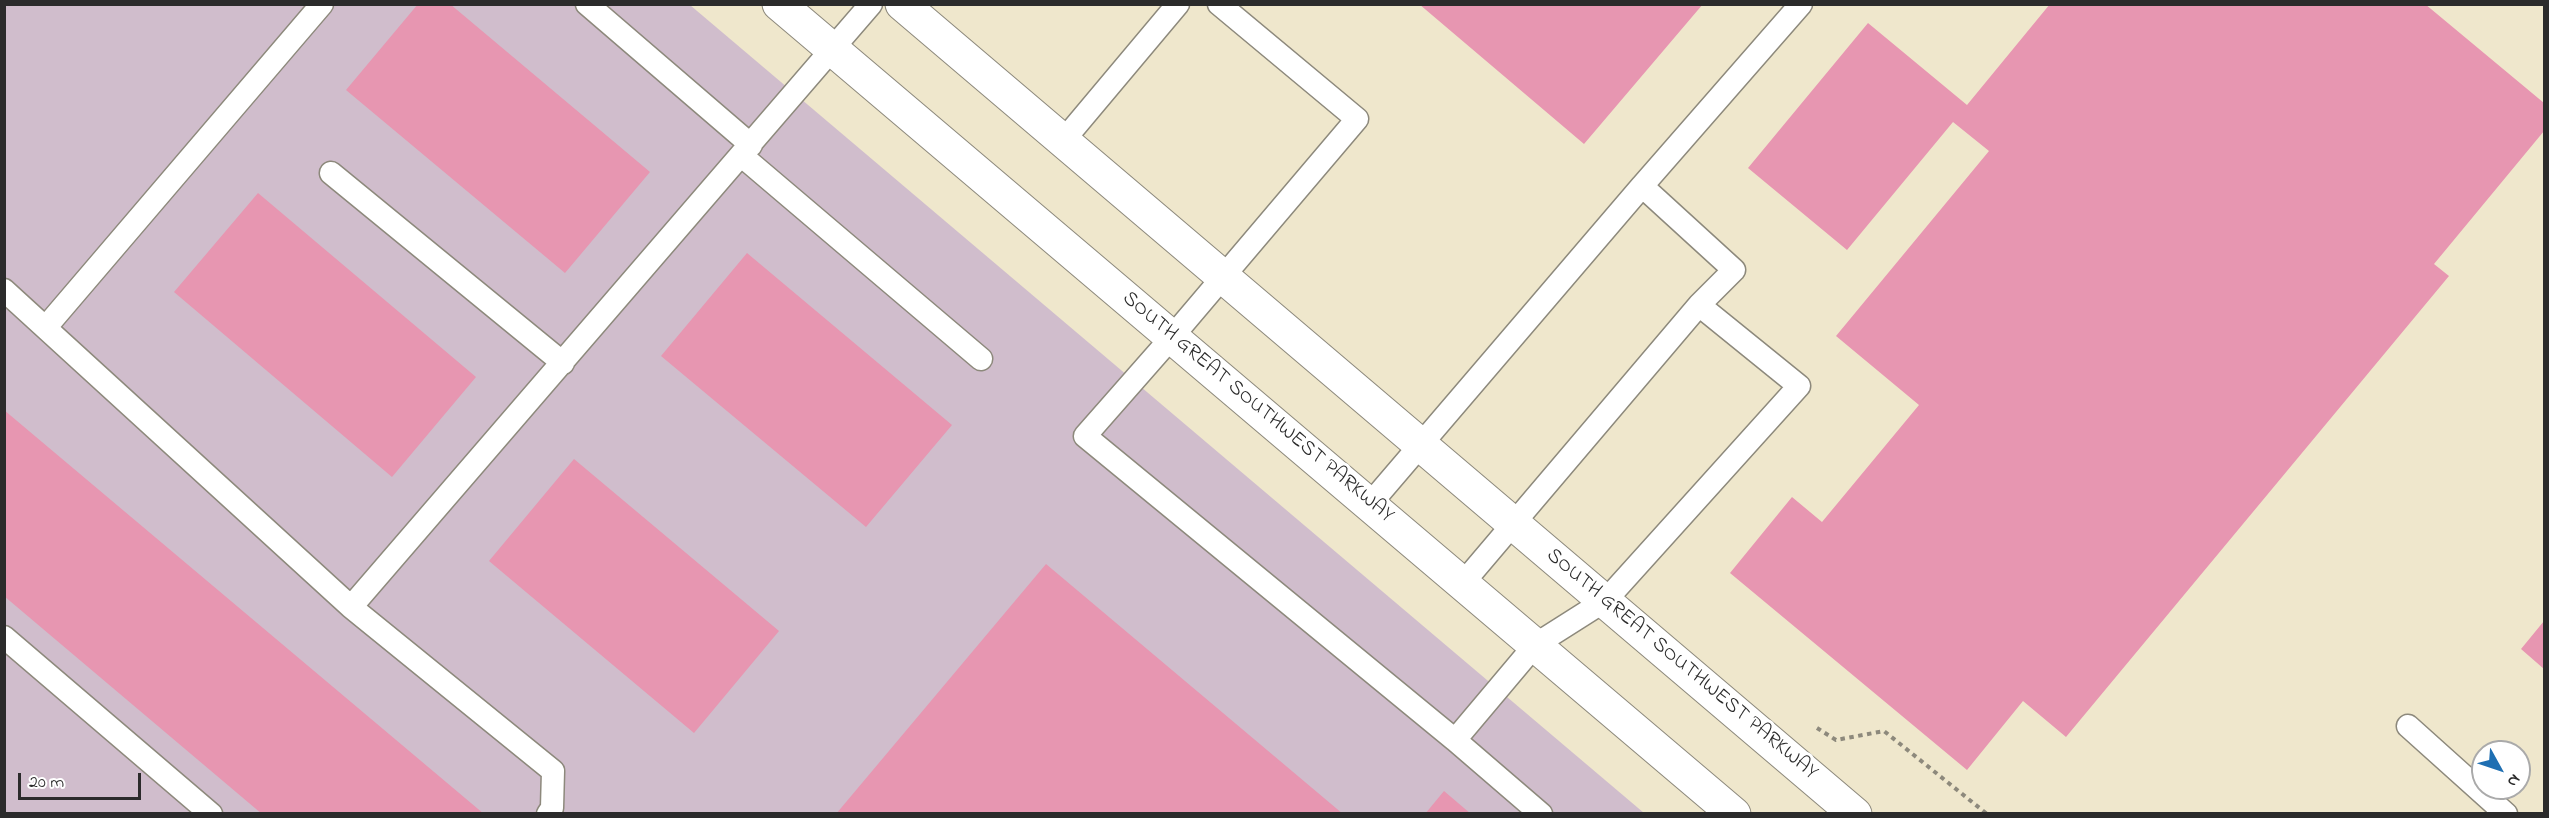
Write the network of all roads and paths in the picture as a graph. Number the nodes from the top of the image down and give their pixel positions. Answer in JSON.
{"nodes":[{"id":1,"x":322,"y":4,"type":"edge"},
{"id":2,"x":587,"y":4,"type":"edge"},
{"id":3,"x":779,"y":4,"type":"edge"},
{"id":4,"x":872,"y":4,"type":"edge"},
{"id":5,"x":902,"y":4,"type":"edge"},
{"id":6,"x":1178,"y":4,"type":"edge"},
{"id":7,"x":1219,"y":4,"type":"edge"},
{"id":8,"x":1801,"y":4,"type":"edge"},
{"id":9,"x":833,"y":50,"type":"junction"},
{"id":10,"x":1063,"y":141,"type":"junction"},
{"id":11,"x":746,"y":151,"type":"junction"},
{"id":12,"x":331,"y":172,"type":"dead end"},
{"id":13,"x":1642,"y":186,"type":"junction"},
{"id":14,"x":1223,"y":276,"type":"junction"},
{"id":15,"x":4,"y":290,"type":"edge"},
{"id":16,"x":1699,"y":305,"type":"junction"},
{"id":17,"x":46,"y":327,"type":"junction"},
{"id":18,"x":1172,"y":337,"type":"junction"},
{"id":19,"x":981,"y":359,"type":"dead end"},
{"id":20,"x":563,"y":363,"type":"junction"},
{"id":21,"x":1422,"y":445,"type":"junction"},
{"id":22,"x":1370,"y":504,"type":"junction"},
{"id":23,"x":1514,"y":523,"type":"junction"},
{"id":24,"x":1463,"y":583,"type":"junction"},
{"id":25,"x":1606,"y":600,"type":"junction"},
{"id":26,"x":351,"y":607,"type":"junction"},
{"id":27,"x":4,"y":637,"type":"edge"},
{"id":28,"x":1535,"y":645,"type":"junction"},
{"id":29,"x":1810,"y":724,"type":"dead end"},
{"id":30,"x":2408,"y":726,"type":"dead end"},
{"id":31,"x":1455,"y":740,"type":"junction"},
{"id":32,"x":211,"y":813,"type":"edge"},
{"id":33,"x":548,"y":813,"type":"edge"},
{"id":34,"x":1541,"y":813,"type":"edge"},
{"id":35,"x":1734,"y":813,"type":"edge"},
{"id":36,"x":1855,"y":813,"type":"edge"},
{"id":37,"x":1987,"y":813,"type":"edge"},
{"id":38,"x":2506,"y":813,"type":"edge"}],
"edges":[{"from":1,"to":17,"type":"lane"},
{"from":2,"to":11,"type":"lane"},
{"from":3,"to":9,"type":"main road","name":"SOUTH GREAT SOUTHWEST PARKWAY"},
{"from":4,"to":9,"type":"lane"},
{"from":5,"to":10,"type":"main road","name":"SOUTH GREAT SOUTHWEST PARKWAY"},
{"from":6,"to":10,"type":"lane"},
{"from":7,"to":14,"type":"lane"},
{"from":8,"to":13,"type":"lane"},
{"from":9,"to":11,"type":"lane"},
{"from":9,"to":18,"type":"main road","name":"SOUTH GREAT SOUTHWEST PARKWAY"},
{"from":10,"to":14,"type":"main road","name":"SOUTH GREAT SOUTHWEST PARKWAY"},
{"from":11,"to":19,"type":"lane"},
{"from":11,"to":20,"type":"lane"},
{"from":12,"to":20,"type":"lane"},
{"from":13,"to":16,"type":"lane"},
{"from":13,"to":21,"type":"lane"},
{"from":14,"to":18,"type":"lane"},
{"from":14,"to":21,"type":"main road","name":"SOUTH GREAT SOUTHWEST PARKWAY"},
{"from":15,"to":17,"type":"lane"},
{"from":16,"to":23,"type":"lane"},
{"from":16,"to":25,"type":"lane"},
{"from":17,"to":26,"type":"lane"},
{"from":18,"to":22,"type":"main road","name":"SOUTH GREAT SOUTHWEST PARKWAY"},
{"from":18,"to":31,"type":"lane"},
{"from":20,"to":26,"type":"lane"},
{"from":21,"to":22,"type":"lane"},
{"from":21,"to":23,"type":"main road","name":"SOUTH GREAT SOUTHWEST PARKWAY"},
{"from":22,"to":24,"type":"main road","name":"SOUTH GREAT SOUTHWEST PARKWAY"},
{"from":23,"to":24,"type":"lane"},
{"from":23,"to":25,"type":"main road","name":"SOUTH GREAT SOUTHWEST PARKWAY"},
{"from":24,"to":28,"type":"main road","name":"SOUTH GREAT SOUTHWEST PARKWAY"},
{"from":25,"to":28,"type":"lane"},
{"from":25,"to":36,"type":"main road","name":"SOUTH GREAT SOUTHWEST PARKWAY"},
{"from":26,"to":33,"type":"lane"},
{"from":27,"to":32,"type":"lane"},
{"from":28,"to":31,"type":"lane"},
{"from":28,"to":35,"type":"main road","name":"SOUTH GREAT SOUTHWEST PARKWAY"},
{"from":29,"to":37,"type":"path"},
{"from":30,"to":38,"type":"lane"},
{"from":31,"to":34,"type":"lane"}]}
